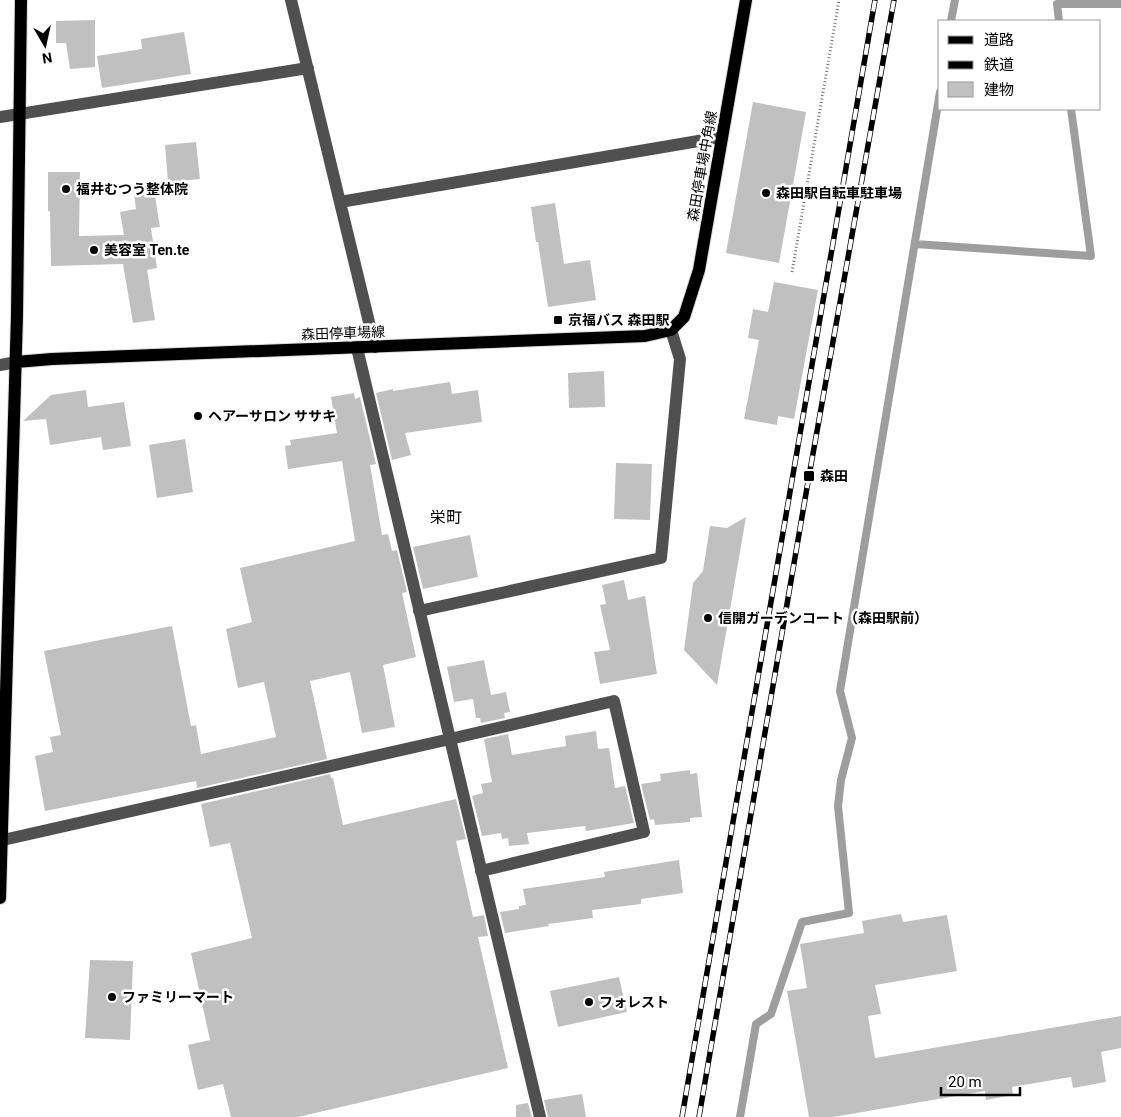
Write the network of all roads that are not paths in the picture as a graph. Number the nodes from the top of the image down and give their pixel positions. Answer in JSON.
{"nodes":[{"id":1,"x":21,"y":0,"type":"edge"},
{"id":2,"x":291,"y":0,"type":"edge"},
{"id":3,"x":746,"y":0,"type":"edge"},
{"id":4,"x":308,"y":68,"type":"junction"},
{"id":5,"x":20,"y":114,"type":"junction"},
{"id":6,"x":0,"y":117,"type":"edge"},
{"id":7,"x":722,"y":138,"type":"junction"},
{"id":8,"x":340,"y":202,"type":"junction"},
{"id":9,"x":671,"y":330,"type":"junction"},
{"id":10,"x":375,"y":347,"type":"junction"},
{"id":11,"x":356,"y":348,"type":"junction"},
{"id":12,"x":16,"y":362,"type":"junction"},
{"id":13,"x":0,"y":365,"type":"edge"},
{"id":14,"x":5,"y":587,"type":"edge"},
{"id":15,"x":419,"y":611,"type":"junction"},
{"id":16,"x":450,"y":740,"type":"junction"},
{"id":17,"x":2,"y":847,"type":"edge"},
{"id":18,"x":482,"y":871,"type":"junction"},
{"id":19,"x":0,"y":898,"type":"edge"},
{"id":20,"x":540,"y":1117,"type":"edge"}],
"edges":[{"from":1,"to":5,"type":"main road"},
{"from":2,"to":4,"type":"street"},
{"from":3,"to":7,"type":"main road","name":"森田停車場中角線"},
{"from":4,"to":5,"type":"street"},
{"from":4,"to":8,"type":"street"},
{"from":5,"to":6,"type":"street"},
{"from":5,"to":12,"type":"main road"},
{"from":7,"to":8,"type":"street"},
{"from":7,"to":9,"type":"main road","name":"森田停車場中角線"},
{"from":8,"to":10,"type":"street"},
{"from":9,"to":10,"type":"main road","name":"森田停車場線"},
{"from":9,"to":15,"type":"street"},
{"from":10,"to":11,"type":"main road","name":"森田停車場線"},
{"from":11,"to":12,"type":"main road","name":"森田停車場線"},
{"from":11,"to":15,"type":"street"},
{"from":12,"to":13,"type":"street"},
{"from":12,"to":14,"type":"main road"},
{"from":14,"to":17,"type":"main road"},
{"from":15,"to":16,"type":"street"},
{"from":16,"to":17,"type":"street"},
{"from":16,"to":18,"type":"street"},
{"from":16,"to":18,"type":"street"},
{"from":17,"to":19,"type":"main road"},
{"from":18,"to":20,"type":"street"}]}
